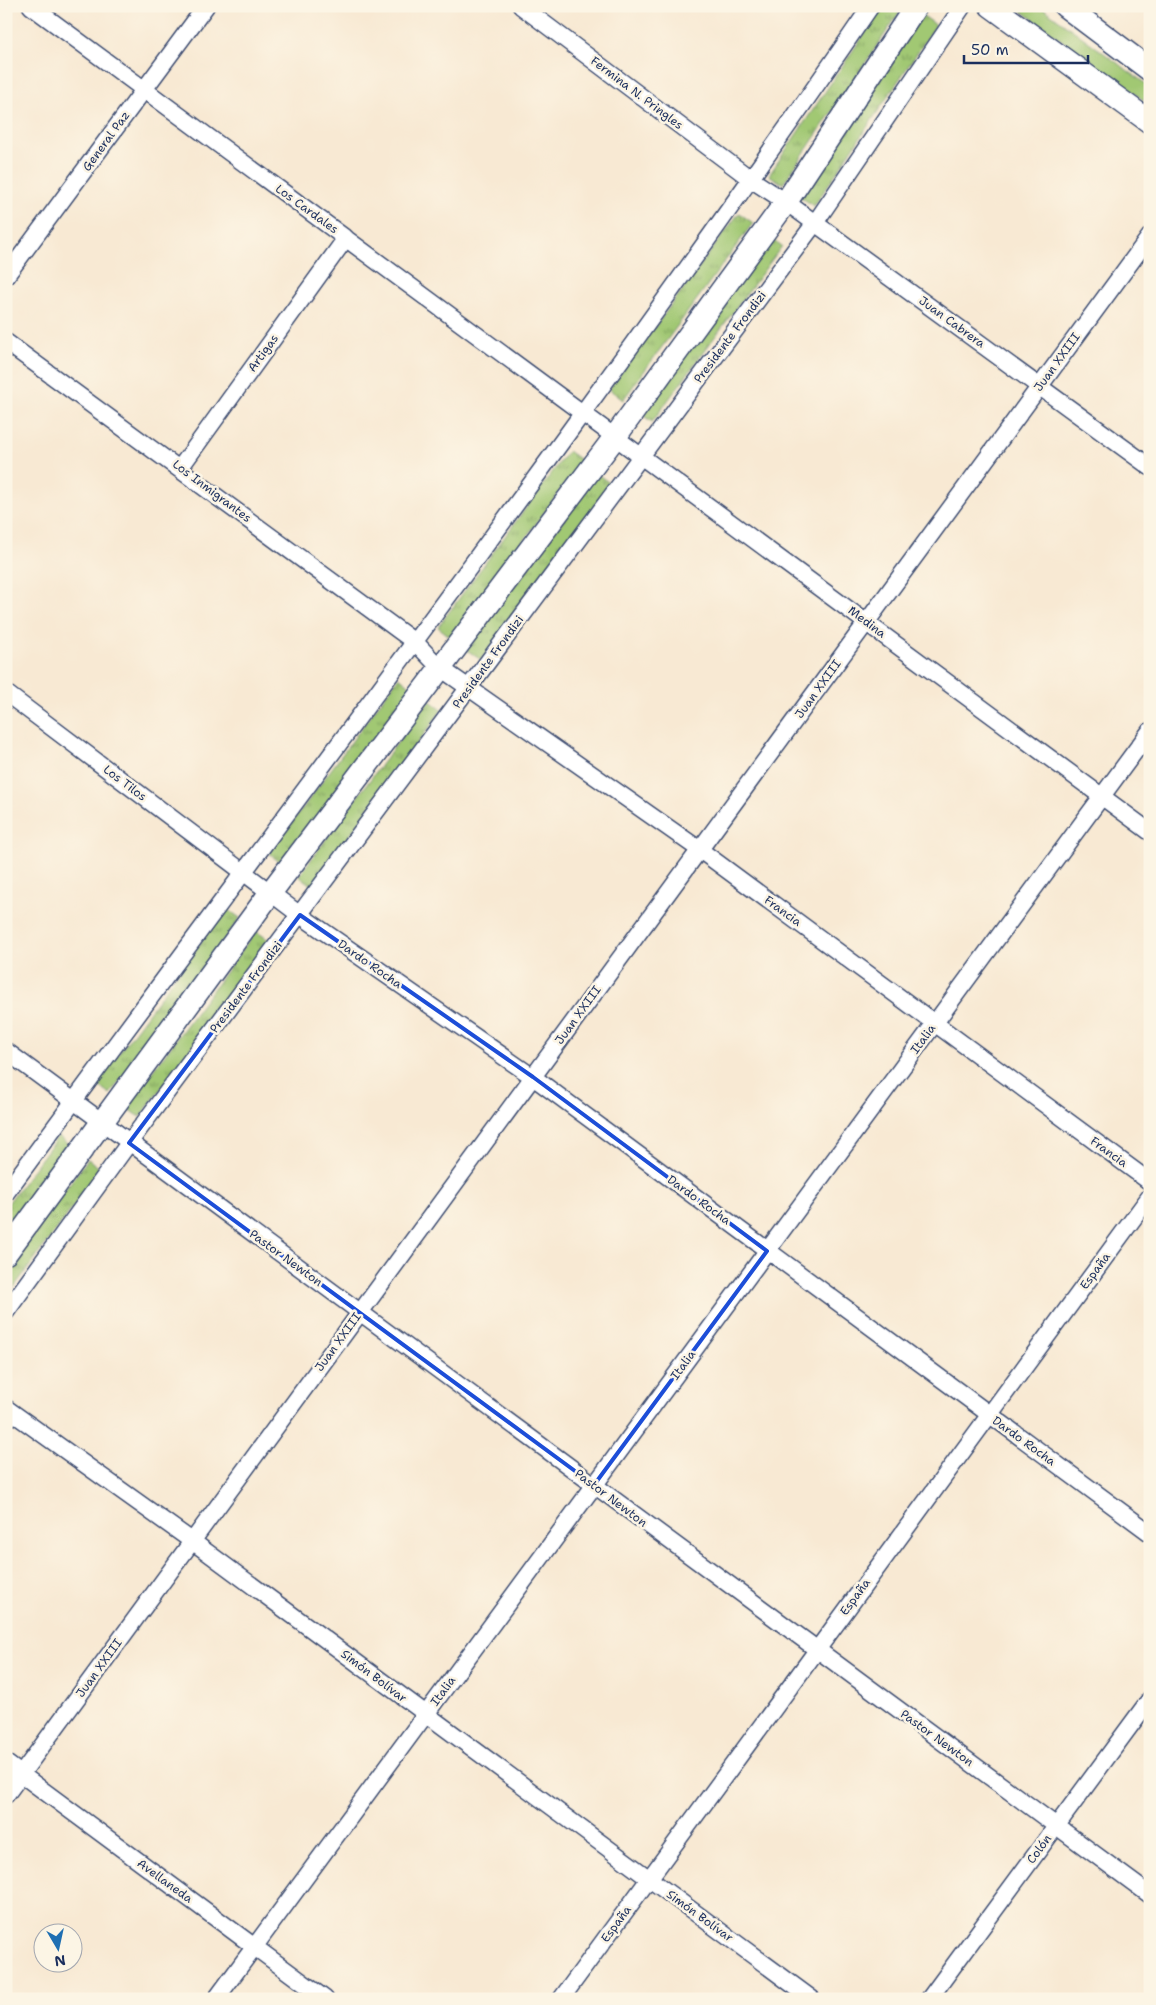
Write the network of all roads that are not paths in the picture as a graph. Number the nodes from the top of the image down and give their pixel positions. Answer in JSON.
{"nodes":[{"id":1,"x":31,"y":6,"type":"edge"},
{"id":2,"x":206,"y":6,"type":"edge"},
{"id":3,"x":521,"y":6,"type":"edge"},
{"id":4,"x":871,"y":6,"type":"edge"},
{"id":5,"x":916,"y":6,"type":"edge"},
{"id":6,"x":963,"y":6,"type":"edge"},
{"id":7,"x":992,"y":6,"type":"edge"},
{"id":8,"x":1065,"y":6,"type":"edge"},
{"id":9,"x":1150,"y":70,"type":"edge"},
{"id":10,"x":144,"y":90,"type":"junction"},
{"id":11,"x":1150,"y":122,"type":"edge"},
{"id":12,"x":752,"y":180,"type":"junction"},
{"id":13,"x":786,"y":202,"type":"junction"},
{"id":14,"x":815,"y":223,"type":"junction"},
{"id":15,"x":1150,"y":236,"type":"edge"},
{"id":16,"x":346,"y":238,"type":"junction"},
{"id":17,"x":6,"y":276,"type":"edge"},
{"id":18,"x":6,"y":342,"type":"edge"},
{"id":19,"x":1040,"y":386,"type":"junction"},
{"id":20,"x":583,"y":413,"type":"junction"},
{"id":21,"x":615,"y":437,"type":"junction"},
{"id":22,"x":641,"y":455,"type":"junction"},
{"id":23,"x":1150,"y":467,"type":"edge"},
{"id":24,"x":180,"y":468,"type":"junction"},
{"id":25,"x":867,"y":622,"type":"junction"},
{"id":26,"x":416,"y":643,"type":"junction"},
{"id":27,"x":439,"y":667,"type":"junction"},
{"id":28,"x":469,"y":687,"type":"junction"},
{"id":29,"x":6,"y":693,"type":"edge"},
{"id":30,"x":1150,"y":731,"type":"edge"},
{"id":31,"x":1102,"y":796,"type":"junction"},
{"id":32,"x":1150,"y":832,"type":"edge"},
{"id":33,"x":700,"y":850,"type":"junction"},
{"id":34,"x":244,"y":872,"type":"junction"},
{"id":35,"x":271,"y":892,"type":"junction"},
{"id":36,"x":300,"y":915,"type":"junction"},
{"id":37,"x":934,"y":1023,"type":"junction"},
{"id":38,"x":6,"y":1051,"type":"edge"},
{"id":39,"x":533,"y":1078,"type":"junction"},
{"id":40,"x":74,"y":1101,"type":"junction"},
{"id":41,"x":101,"y":1122,"type":"junction"},
{"id":42,"x":129,"y":1143,"type":"junction"},
{"id":43,"x":1150,"y":1182,"type":"edge"},
{"id":44,"x":6,"y":1193,"type":"edge"},
{"id":45,"x":1150,"y":1196,"type":"edge"},
{"id":46,"x":767,"y":1251,"type":"junction"},
{"id":47,"x":6,"y":1253,"type":"edge"},
{"id":48,"x":6,"y":1312,"type":"edge"},
{"id":49,"x":360,"y":1312,"type":"junction"},
{"id":50,"x":6,"y":1408,"type":"edge"},
{"id":51,"x":989,"y":1415,"type":"junction"},
{"id":52,"x":594,"y":1485,"type":"junction"},
{"id":53,"x":1150,"y":1533,"type":"edge"},
{"id":54,"x":192,"y":1541,"type":"junction"},
{"id":55,"x":816,"y":1650,"type":"junction"},
{"id":56,"x":1150,"y":1699,"type":"edge"},
{"id":57,"x":426,"y":1714,"type":"junction"},
{"id":58,"x":6,"y":1763,"type":"edge"},
{"id":59,"x":21,"y":1774,"type":"junction"},
{"id":60,"x":6,"y":1795,"type":"edge"},
{"id":61,"x":1056,"y":1825,"type":"junction"},
{"id":62,"x":648,"y":1879,"type":"junction"},
{"id":63,"x":1150,"y":1894,"type":"edge"},
{"id":64,"x":254,"y":1947,"type":"junction"},
{"id":65,"x":216,"y":1999,"type":"edge"},
{"id":66,"x":324,"y":1999,"type":"edge"},
{"id":67,"x":561,"y":1999,"type":"edge"},
{"id":68,"x":812,"y":1999,"type":"edge"},
{"id":69,"x":929,"y":1999,"type":"edge"}],
"edges":[{"from":1,"to":10,"type":"street","name":"Los Cardales"},
{"from":2,"to":10,"type":"street","name":"General Paz"},
{"from":3,"to":12,"type":"street","name":"Fermina N. Pringles"},
{"from":4,"to":12,"type":"street"},
{"from":5,"to":13,"type":"main road"},
{"from":6,"to":14,"type":"street","name":"Presidente Frondizi"},
{"from":7,"to":11,"type":"main road"},
{"from":8,"to":9,"type":"main road"},
{"from":10,"to":16,"type":"street","name":"Los Cardales"},
{"from":10,"to":17,"type":"street","name":"General Paz"},
{"from":12,"to":13,"type":"street","name":"Juan Cabrera"},
{"from":12,"to":20,"type":"street"},
{"from":13,"to":14,"type":"street","name":"Juan Cabrera"},
{"from":13,"to":21,"type":"main road"},
{"from":14,"to":19,"type":"street","name":"Juan Cabrera"},
{"from":14,"to":22,"type":"street","name":"Presidente Frondizi"},
{"from":15,"to":19,"type":"street","name":"Juan XXIII"},
{"from":16,"to":20,"type":"street","name":"Los Cardales"},
{"from":16,"to":24,"type":"street","name":"Artigas"},
{"from":18,"to":24,"type":"street","name":"Los Inmigrantes"},
{"from":19,"to":23,"type":"street","name":"Juan Cabrera"},
{"from":19,"to":25,"type":"street","name":"Juan XXIII"},
{"from":20,"to":21,"type":"street","name":"Medina"},
{"from":20,"to":26,"type":"street"},
{"from":21,"to":22,"type":"street","name":"Medina"},
{"from":21,"to":27,"type":"main road"},
{"from":22,"to":25,"type":"street","name":"Medina"},
{"from":22,"to":28,"type":"street","name":"Presidente Frondizi"},
{"from":24,"to":26,"type":"street","name":"Los Inmigrantes"},
{"from":25,"to":31,"type":"street","name":"Medina"},
{"from":25,"to":33,"type":"street","name":"Juan XXIII"},
{"from":26,"to":27,"type":"street","name":"Francia"},
{"from":26,"to":34,"type":"street"},
{"from":27,"to":28,"type":"street","name":"Francia"},
{"from":27,"to":35,"type":"main road"},
{"from":28,"to":33,"type":"street","name":"Francia"},
{"from":28,"to":36,"type":"street","name":"Presidente Frondizi"},
{"from":29,"to":34,"type":"street","name":"Los Tilos"},
{"from":30,"to":31,"type":"street","name":"Italia"},
{"from":31,"to":32,"type":"street","name":"Medina"},
{"from":31,"to":37,"type":"street","name":"Italia"},
{"from":33,"to":37,"type":"street","name":"Francia"},
{"from":33,"to":39,"type":"street","name":"Juan XXIII"},
{"from":34,"to":35,"type":"street","name":"Dardo Rocha"},
{"from":34,"to":40,"type":"street"},
{"from":35,"to":36,"type":"street","name":"Dardo Rocha"},
{"from":35,"to":41,"type":"main road"},
{"from":36,"to":39,"type":"street","name":"Dardo Rocha"},
{"from":36,"to":42,"type":"street","name":"Presidente Frondizi"},
{"from":37,"to":43,"type":"street","name":"Francia"},
{"from":37,"to":46,"type":"street","name":"Italia"},
{"from":38,"to":40,"type":"street","name":"Pastor Newton"},
{"from":39,"to":46,"type":"street","name":"Dardo Rocha"},
{"from":39,"to":49,"type":"street","name":"Juan XXIII"},
{"from":40,"to":41,"type":"street","name":"Pastor Newton"},
{"from":40,"to":44,"type":"street"},
{"from":41,"to":42,"type":"street","name":"Pastor Newton"},
{"from":41,"to":47,"type":"main road"},
{"from":42,"to":48,"type":"street","name":"Presidente Frondizi"},
{"from":42,"to":49,"type":"street","name":"Pastor Newton"},
{"from":45,"to":51,"type":"street","name":"España"},
{"from":46,"to":51,"type":"street","name":"Dardo Rocha"},
{"from":46,"to":52,"type":"street","name":"Italia"},
{"from":49,"to":52,"type":"street","name":"Pastor Newton"},
{"from":49,"to":54,"type":"street","name":"Juan XXIII"},
{"from":50,"to":54,"type":"street","name":"Simón Bolívar"},
{"from":51,"to":53,"type":"street","name":"Dardo Rocha"},
{"from":51,"to":55,"type":"street","name":"España"},
{"from":52,"to":55,"type":"street","name":"Pastor Newton"},
{"from":52,"to":57,"type":"street","name":"Italia"},
{"from":54,"to":57,"type":"street","name":"Simón Bolívar"},
{"from":54,"to":59,"type":"street","name":"Juan XXIII"},
{"from":55,"to":61,"type":"street","name":"Pastor Newton"},
{"from":55,"to":62,"type":"street","name":"España"},
{"from":56,"to":61,"type":"street","name":"Colón"},
{"from":57,"to":62,"type":"street","name":"Simón Bolívar"},
{"from":57,"to":64,"type":"street","name":"Italia"},
{"from":58,"to":59,"type":"street","name":"Avellaneda"},
{"from":59,"to":60,"type":"street","name":"Juan XXIII"},
{"from":59,"to":64,"type":"street","name":"Avellaneda"},
{"from":61,"to":63,"type":"street","name":"Pastor Newton"},
{"from":61,"to":69,"type":"street","name":"Colón"},
{"from":62,"to":67,"type":"street","name":"España"},
{"from":62,"to":68,"type":"street","name":"Simón Bolívar"},
{"from":64,"to":65,"type":"street","name":"Italia"},
{"from":64,"to":66,"type":"street","name":"Avellaneda"}]}
